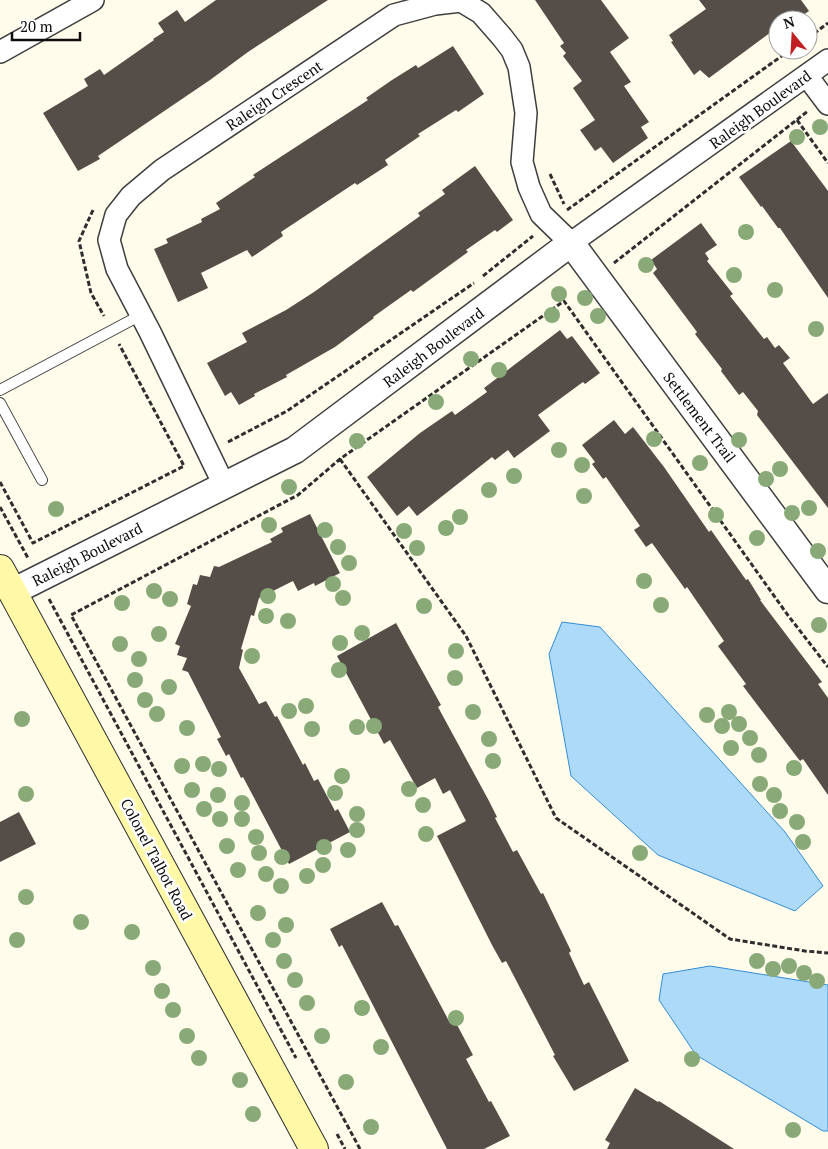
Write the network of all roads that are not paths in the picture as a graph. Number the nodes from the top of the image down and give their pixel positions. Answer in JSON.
{"nodes":[{"id":1,"x":94,"y":0,"type":"edge"},
{"id":2,"x":0,"y":52,"type":"edge"},
{"id":3,"x":828,"y":60,"type":"edge"},
{"id":4,"x":807,"y":76,"type":"junction"},
{"id":5,"x":828,"y":104,"type":"edge"},
{"id":6,"x":571,"y":243,"type":"junction"},
{"id":7,"x":141,"y":315,"type":"junction"},
{"id":8,"x":0,"y":390,"type":"edge"},
{"id":9,"x":0,"y":402,"type":"edge"},
{"id":10,"x":42,"y":480,"type":"dead end"},
{"id":11,"x":224,"y":485,"type":"junction"},
{"id":12,"x":6,"y":580,"type":"edge"},
{"id":13,"x":828,"y":590,"type":"edge"},
{"id":14,"x":314,"y":1149,"type":"edge"}],
"edges":[{"from":1,"to":2,"type":"street"},
{"from":3,"to":4,"type":"street","name":"Raleigh Boulevard"},
{"from":4,"to":5,"type":"street"},
{"from":4,"to":6,"type":"street","name":"Raleigh Boulevard"},
{"from":6,"to":7,"type":"street","name":"Raleigh Crescent"},
{"from":6,"to":11,"type":"street","name":"Raleigh Boulevard"},
{"from":6,"to":13,"type":"street","name":"Settlement Trail"},
{"from":7,"to":8,"type":"lane"},
{"from":7,"to":11,"type":"street","name":"Raleigh Crescent"},
{"from":9,"to":10,"type":"lane"},
{"from":11,"to":12,"type":"street","name":"Raleigh Boulevard"},
{"from":12,"to":14,"type":"main road","name":"Colonel Talbot Road"}]}
